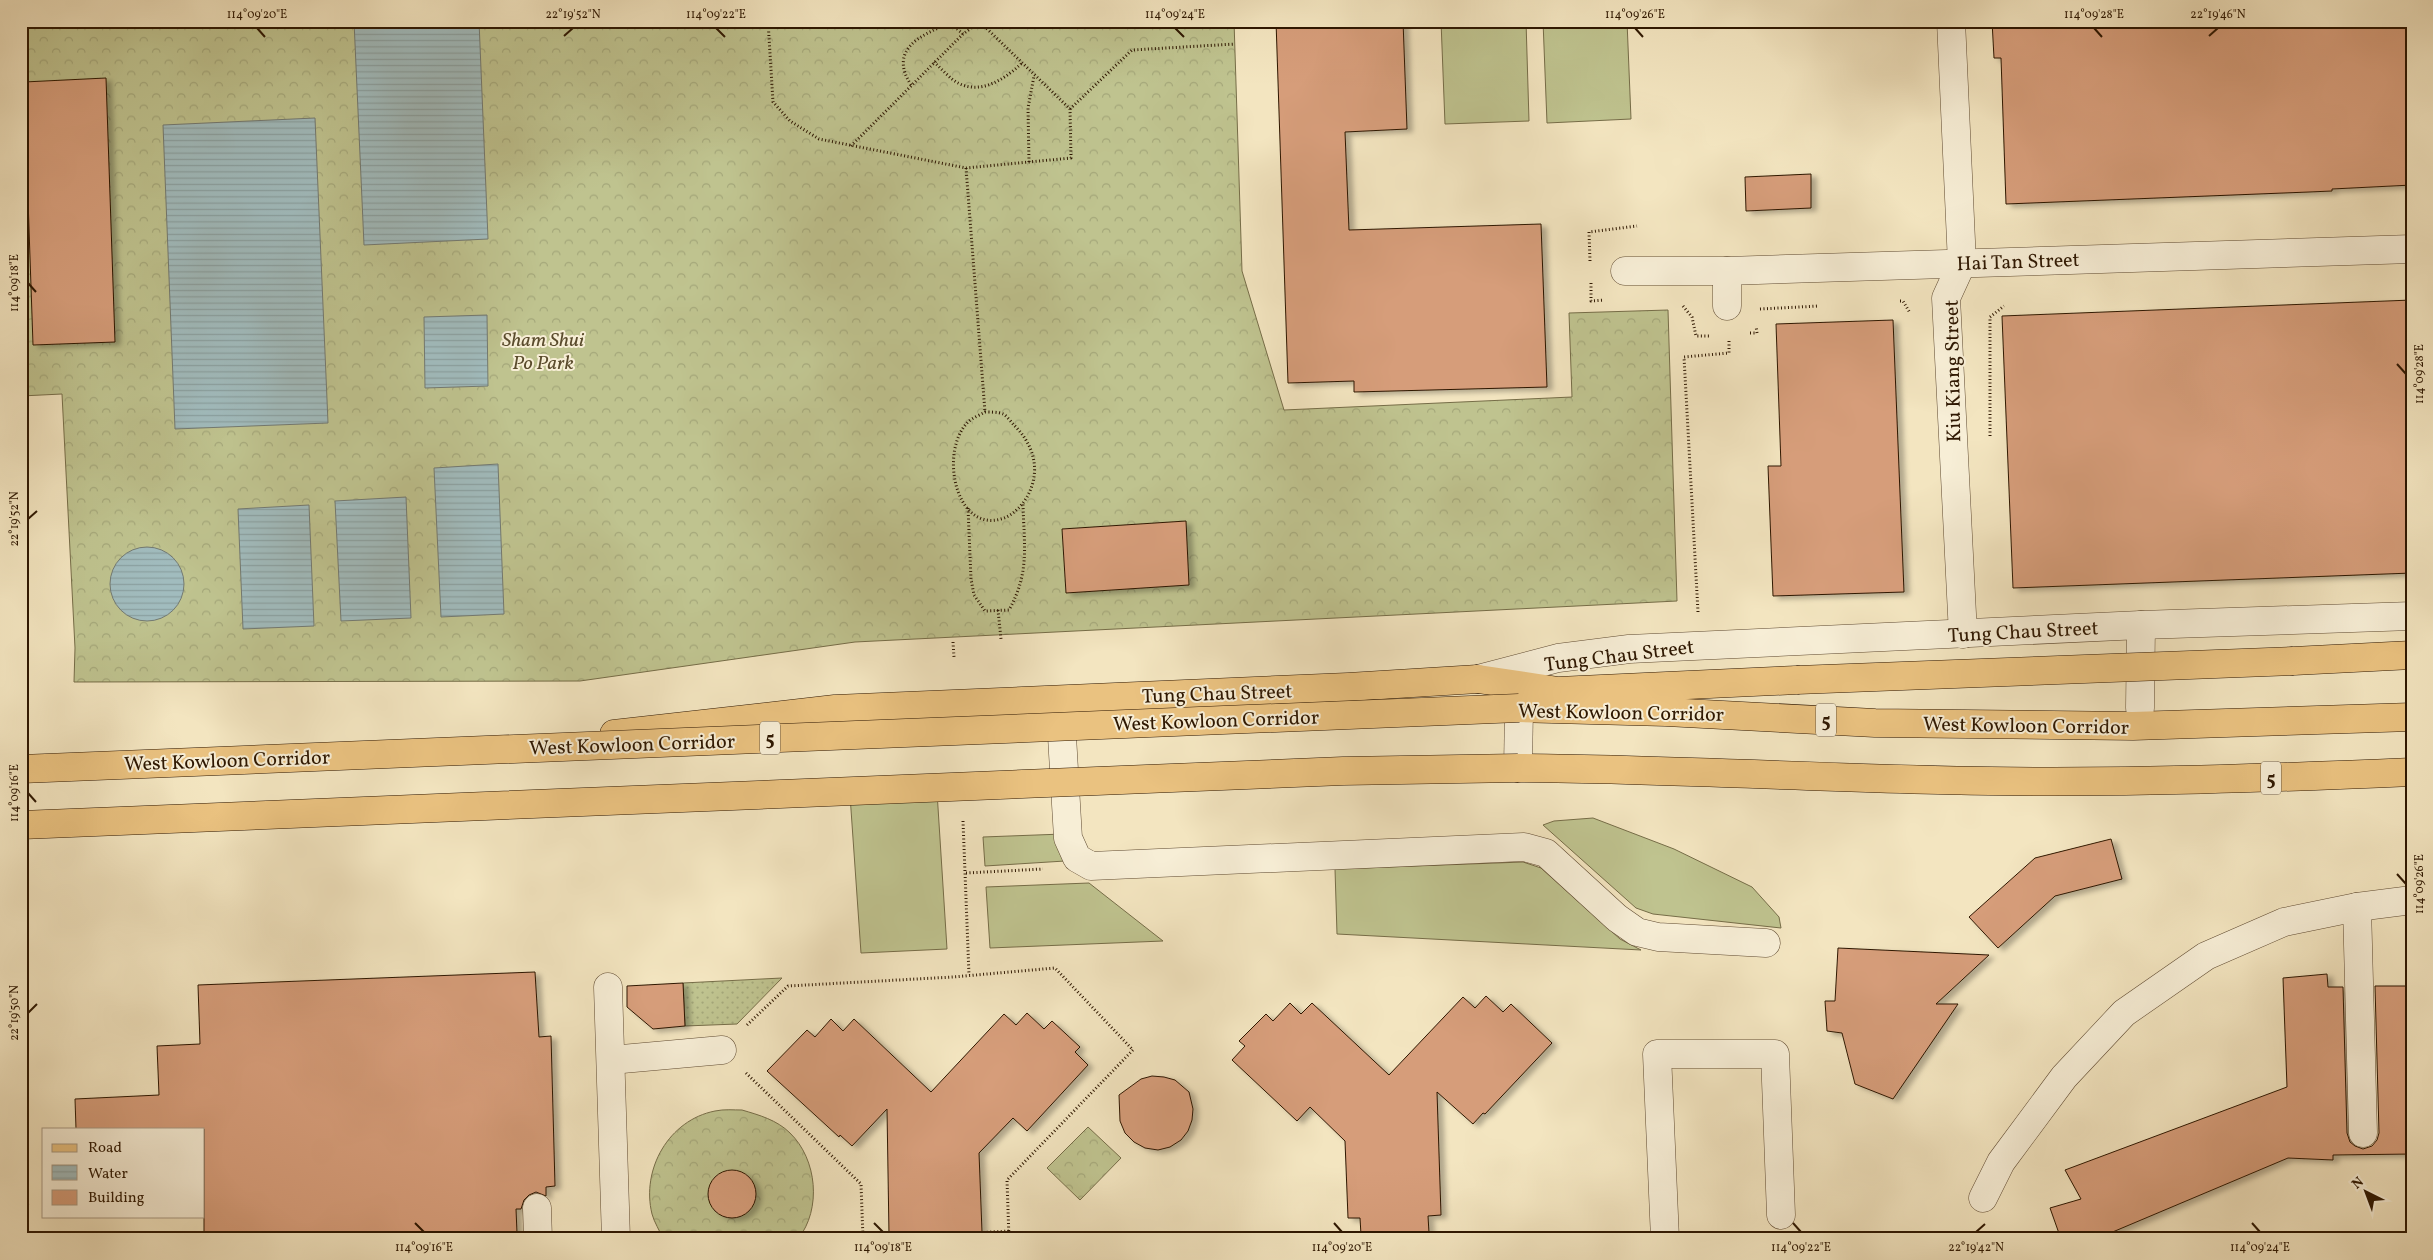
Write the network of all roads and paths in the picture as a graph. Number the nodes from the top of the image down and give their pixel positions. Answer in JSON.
{"nodes":[{"id":1,"x":768,"y":21,"type":"edge"},
{"id":2,"x":1951,"y":21,"type":"edge"},
{"id":3,"x":949,"y":22,"type":"edge"},
{"id":4,"x":981,"y":22,"type":"edge"},
{"id":5,"x":963,"y":34,"type":"junction"},
{"id":6,"x":1235,"y":44,"type":"dead end"},
{"id":7,"x":934,"y":62,"type":"junction"},
{"id":8,"x":1022,"y":63,"type":"junction"},
{"id":9,"x":1034,"y":75,"type":"junction"},
{"id":10,"x":911,"y":85,"type":"junction"},
{"id":11,"x":1070,"y":109,"type":"junction"},
{"id":12,"x":850,"y":146,"type":"junction"},
{"id":13,"x":1029,"y":162,"type":"junction"},
{"id":14,"x":966,"y":168,"type":"junction"},
{"id":15,"x":1637,"y":226,"type":"dead end"},
{"id":16,"x":2412,"y":250,"type":"edge"},
{"id":17,"x":1962,"y":263,"type":"junction"},
{"id":18,"x":1590,"y":271,"type":"dead end"},
{"id":19,"x":1625,"y":271,"type":"dead end"},
{"id":20,"x":1727,"y":271,"type":"junction"},
{"id":21,"x":1591,"y":281,"type":"dead end"},
{"id":22,"x":1609,"y":300,"type":"dead end"},
{"id":23,"x":1893,"y":302,"type":"dead end"},
{"id":24,"x":1681,"y":303,"type":"dead end"},
{"id":25,"x":1823,"y":305,"type":"dead end"},
{"id":26,"x":1727,"y":306,"type":"dead end"},
{"id":27,"x":1754,"y":309,"type":"dead end"},
{"id":28,"x":1755,"y":317,"type":"dead end"},
{"id":29,"x":1910,"y":321,"type":"dead end"},
{"id":30,"x":1747,"y":334,"type":"dead end"},
{"id":31,"x":1728,"y":335,"type":"dead end"},
{"id":32,"x":1712,"y":336,"type":"dead end"},
{"id":33,"x":984,"y":412,"type":"junction"},
{"id":34,"x":1023,"y":504,"type":"junction"},
{"id":35,"x":968,"y":508,"type":"junction"},
{"id":36,"x":998,"y":610,"type":"junction"},
{"id":37,"x":2412,"y":616,"type":"edge"},
{"id":38,"x":2141,"y":625,"type":"junction"},
{"id":39,"x":1963,"y":634,"type":"junction"},
{"id":40,"x":1001,"y":639,"type":"dead end"},
{"id":41,"x":953,"y":642,"type":"dead end"},
{"id":42,"x":1697,"y":645,"type":"junction"},
{"id":43,"x":2412,"y":655,"type":"edge"},
{"id":44,"x":954,"y":657,"type":"dead end"},
{"id":45,"x":1478,"y":680,"type":"junction"},
{"id":46,"x":1060,"y":699,"type":"junction"},
{"id":47,"x":2140,"y":708,"type":"dead end"},
{"id":48,"x":1516,"y":709,"type":"junction"},
{"id":49,"x":2412,"y":717,"type":"edge"},
{"id":50,"x":21,"y":761,"type":"edge"},
{"id":51,"x":1516,"y":768,"type":"junction"},
{"id":52,"x":21,"y":769,"type":"edge"},
{"id":53,"x":2412,"y":772,"type":"edge"},
{"id":54,"x":963,"y":817,"type":"dead end"},
{"id":55,"x":21,"y":825,"type":"edge"},
{"id":56,"x":1091,"y":866,"type":"junction"},
{"id":57,"x":966,"y":873,"type":"junction"},
{"id":58,"x":2412,"y":900,"type":"edge"},
{"id":59,"x":2357,"y":907,"type":"junction"},
{"id":60,"x":1766,"y":943,"type":"dead end"},
{"id":61,"x":969,"y":975,"type":"junction"},
{"id":62,"x":608,"y":987,"type":"dead end"},
{"id":63,"x":722,"y":1050,"type":"junction"},
{"id":64,"x":610,"y":1060,"type":"junction"},
{"id":65,"x":2363,"y":1133,"type":"dead end"},
{"id":66,"x":1983,"y":1198,"type":"dead end"},
{"id":67,"x":30,"y":1203,"type":"dead end"},
{"id":68,"x":21,"y":1204,"type":"edge"},
{"id":69,"x":537,"y":1208,"type":"dead end"},
{"id":70,"x":1781,"y":1215,"type":"dead end"},
{"id":71,"x":1008,"y":1231,"type":"junction"},
{"id":72,"x":538,"y":1239,"type":"edge"},
{"id":73,"x":616,"y":1239,"type":"edge"},
{"id":74,"x":863,"y":1239,"type":"edge"},
{"id":75,"x":868,"y":1239,"type":"edge"},
{"id":76,"x":1009,"y":1239,"type":"edge"},
{"id":77,"x":1665,"y":1239,"type":"edge"}],
"edges":[{"from":1,"to":12,"type":"path"},
{"from":2,"to":17,"type":"street","name":"Kiu Kiang Street"},
{"from":3,"to":5,"type":"path"},
{"from":3,"to":10,"type":"path"},
{"from":4,"to":5,"type":"path"},
{"from":4,"to":8,"type":"path"},
{"from":5,"to":7,"type":"path"},
{"from":6,"to":11,"type":"path"},
{"from":7,"to":8,"type":"path"},
{"from":7,"to":10,"type":"path"},
{"from":8,"to":9,"type":"path"},
{"from":9,"to":11,"type":"path"},
{"from":9,"to":13,"type":"path"},
{"from":10,"to":12,"type":"path"},
{"from":11,"to":13,"type":"path"},
{"from":12,"to":14,"type":"path"},
{"from":13,"to":14,"type":"path"},
{"from":14,"to":33,"type":"path"},
{"from":15,"to":18,"type":"path"},
{"from":16,"to":17,"type":"street","name":"Hai Tan Street"},
{"from":17,"to":20,"type":"street","name":"Hai Tan Street"},
{"from":17,"to":39,"type":"street","name":"Kiu Kiang Street"},
{"from":19,"to":20,"type":"street","name":"Hai Tan Street"},
{"from":20,"to":26,"type":"street"},
{"from":21,"to":22,"type":"path"},
{"from":23,"to":29,"type":"path"},
{"from":24,"to":32,"type":"path"},
{"from":25,"to":27,"type":"path"},
{"from":28,"to":30,"type":"path"},
{"from":31,"to":42,"type":"path"},
{"from":33,"to":34,"type":"path"},
{"from":33,"to":35,"type":"path"},
{"from":34,"to":35,"type":"path"},
{"from":34,"to":36,"type":"path"},
{"from":35,"to":36,"type":"path"},
{"from":36,"to":40,"type":"path"},
{"from":37,"to":38,"type":"street","name":"Tung Chau Street"},
{"from":38,"to":39,"type":"street","name":"Tung Chau Street"},
{"from":38,"to":47,"type":"street"},
{"from":39,"to":42,"type":"street","name":"Tung Chau Street"},
{"from":41,"to":44,"type":"path"},
{"from":42,"to":45,"type":"street","name":"Tung Chau Street"},
{"from":43,"to":45,"type":"main road","bridge":true},
{"from":45,"to":46,"type":"main road","name":"Tung Chau Street"},
{"from":46,"to":50,"type":"main road","name":"Tung Chau Street"},
{"from":46,"to":56,"type":"street"},
{"from":48,"to":49,"type":"main road","name":"West Kowloon Corridor","number":"5"},
{"from":48,"to":51,"type":"street"},
{"from":48,"to":52,"type":"main road","name":"West Kowloon Corridor","number":"5","bridge":true},
{"from":51,"to":53,"type":"main road","number":"5"},
{"from":51,"to":55,"type":"main road","number":"5","bridge":true},
{"from":54,"to":57,"type":"path"},
{"from":56,"to":57,"type":"path"},
{"from":56,"to":60,"type":"street"},
{"from":57,"to":61,"type":"path"},
{"from":58,"to":59,"type":"street"},
{"from":59,"to":65,"type":"street"},
{"from":59,"to":66,"type":"street"},
{"from":61,"to":63,"type":"path"},
{"from":61,"to":71,"type":"path"},
{"from":62,"to":64,"type":"street"},
{"from":63,"to":64,"type":"street"},
{"from":63,"to":74,"type":"path"},
{"from":64,"to":73,"type":"street"},
{"from":67,"to":68,"type":"path"},
{"from":69,"to":72,"type":"street"},
{"from":70,"to":77,"type":"street"},
{"from":71,"to":75,"type":"path"},
{"from":71,"to":76,"type":"path"}]}
